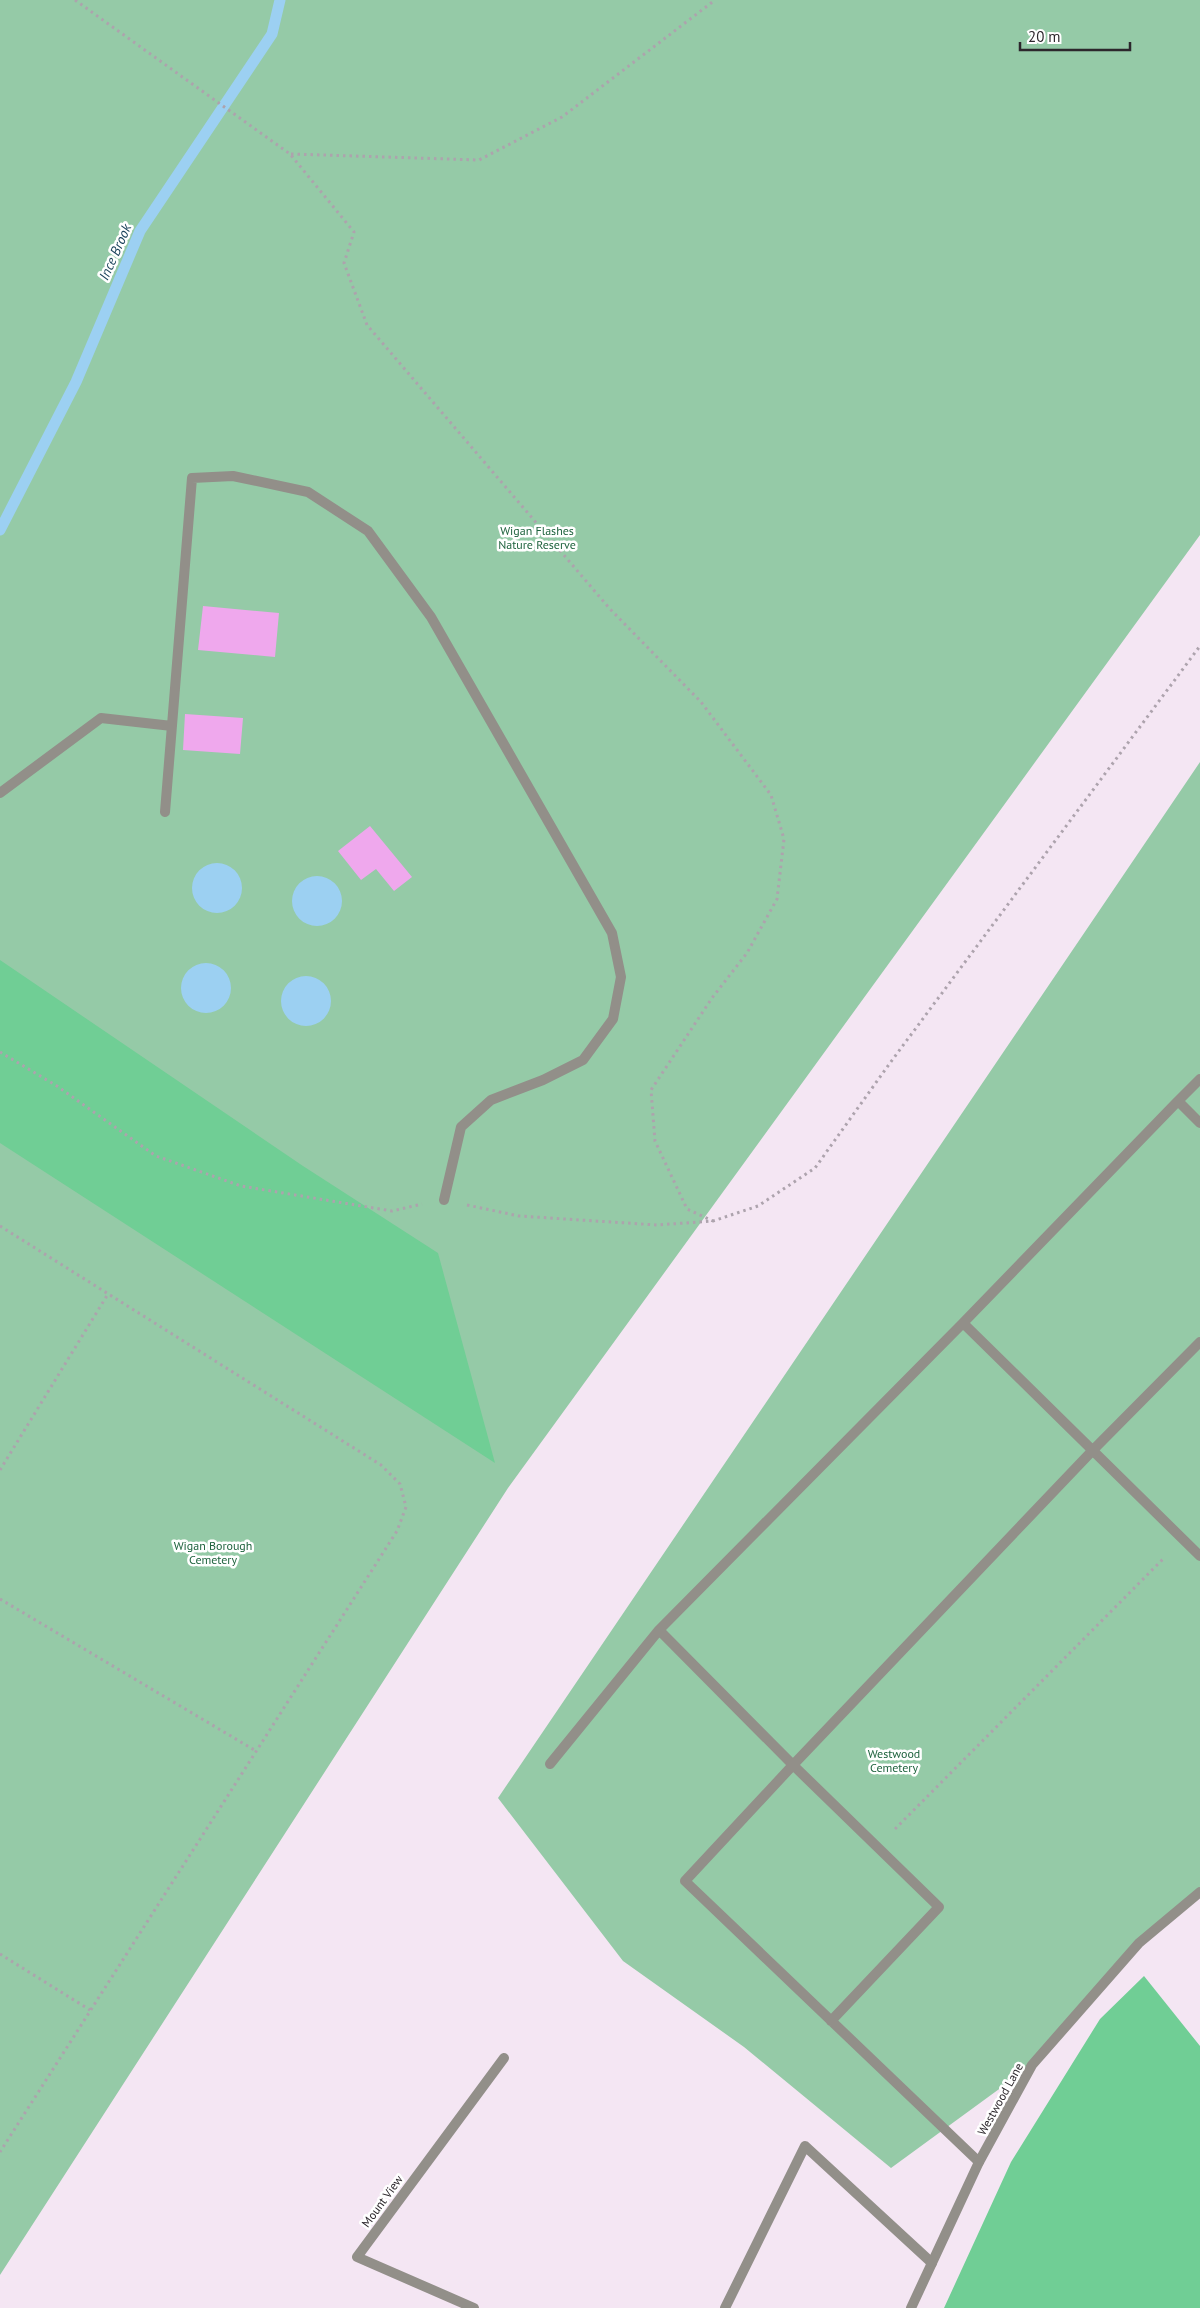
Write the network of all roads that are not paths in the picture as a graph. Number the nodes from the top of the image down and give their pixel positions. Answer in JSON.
{"nodes":[{"id":1,"x":172,"y":726,"type":"junction"},
{"id":2,"x":0,"y":793,"type":"edge"},
{"id":3,"x":165,"y":812,"type":"dead end"},
{"id":4,"x":1200,"y":1079,"type":"edge"},
{"id":5,"x":1178,"y":1101,"type":"junction"},
{"id":6,"x":1200,"y":1123,"type":"edge"},
{"id":7,"x":444,"y":1200,"type":"road end"},
{"id":8,"x":963,"y":1323,"type":"junction"},
{"id":9,"x":1200,"y":1342,"type":"edge"},
{"id":10,"x":1092,"y":1450,"type":"junction"},
{"id":11,"x":1200,"y":1556,"type":"edge"},
{"id":12,"x":660,"y":1630,"type":"junction"},
{"id":13,"x":550,"y":1764,"type":"dead end"},
{"id":14,"x":793,"y":1765,"type":"junction"},
{"id":15,"x":1200,"y":1892,"type":"edge"},
{"id":16,"x":831,"y":2021,"type":"junction"},
{"id":17,"x":504,"y":2058,"type":"dead end"},
{"id":18,"x":979,"y":2162,"type":"junction"},
{"id":19,"x":932,"y":2263,"type":"junction"},
{"id":20,"x":474,"y":2308,"type":"edge"},
{"id":21,"x":726,"y":2308,"type":"edge"},
{"id":22,"x":911,"y":2308,"type":"edge"}],
"edges":[{"from":1,"to":2,"type":"street"},
{"from":1,"to":3,"type":"street"},
{"from":1,"to":7,"type":"street"},
{"from":4,"to":5,"type":"street"},
{"from":5,"to":6,"type":"street"},
{"from":5,"to":8,"type":"street"},
{"from":8,"to":10,"type":"street"},
{"from":8,"to":12,"type":"street"},
{"from":9,"to":10,"type":"street"},
{"from":10,"to":11,"type":"street"},
{"from":10,"to":14,"type":"street"},
{"from":12,"to":13,"type":"street"},
{"from":12,"to":14,"type":"street"},
{"from":14,"to":16,"type":"street"},
{"from":14,"to":16,"type":"street"},
{"from":15,"to":18,"type":"street","name":"Westwood Lane"},
{"from":16,"to":18,"type":"street"},
{"from":17,"to":20,"type":"street","name":"Mount View"},
{"from":18,"to":19,"type":"street","name":"Westwood Lane"},
{"from":19,"to":21,"type":"street"},
{"from":19,"to":22,"type":"street","name":"Westwood Lane"}]}
